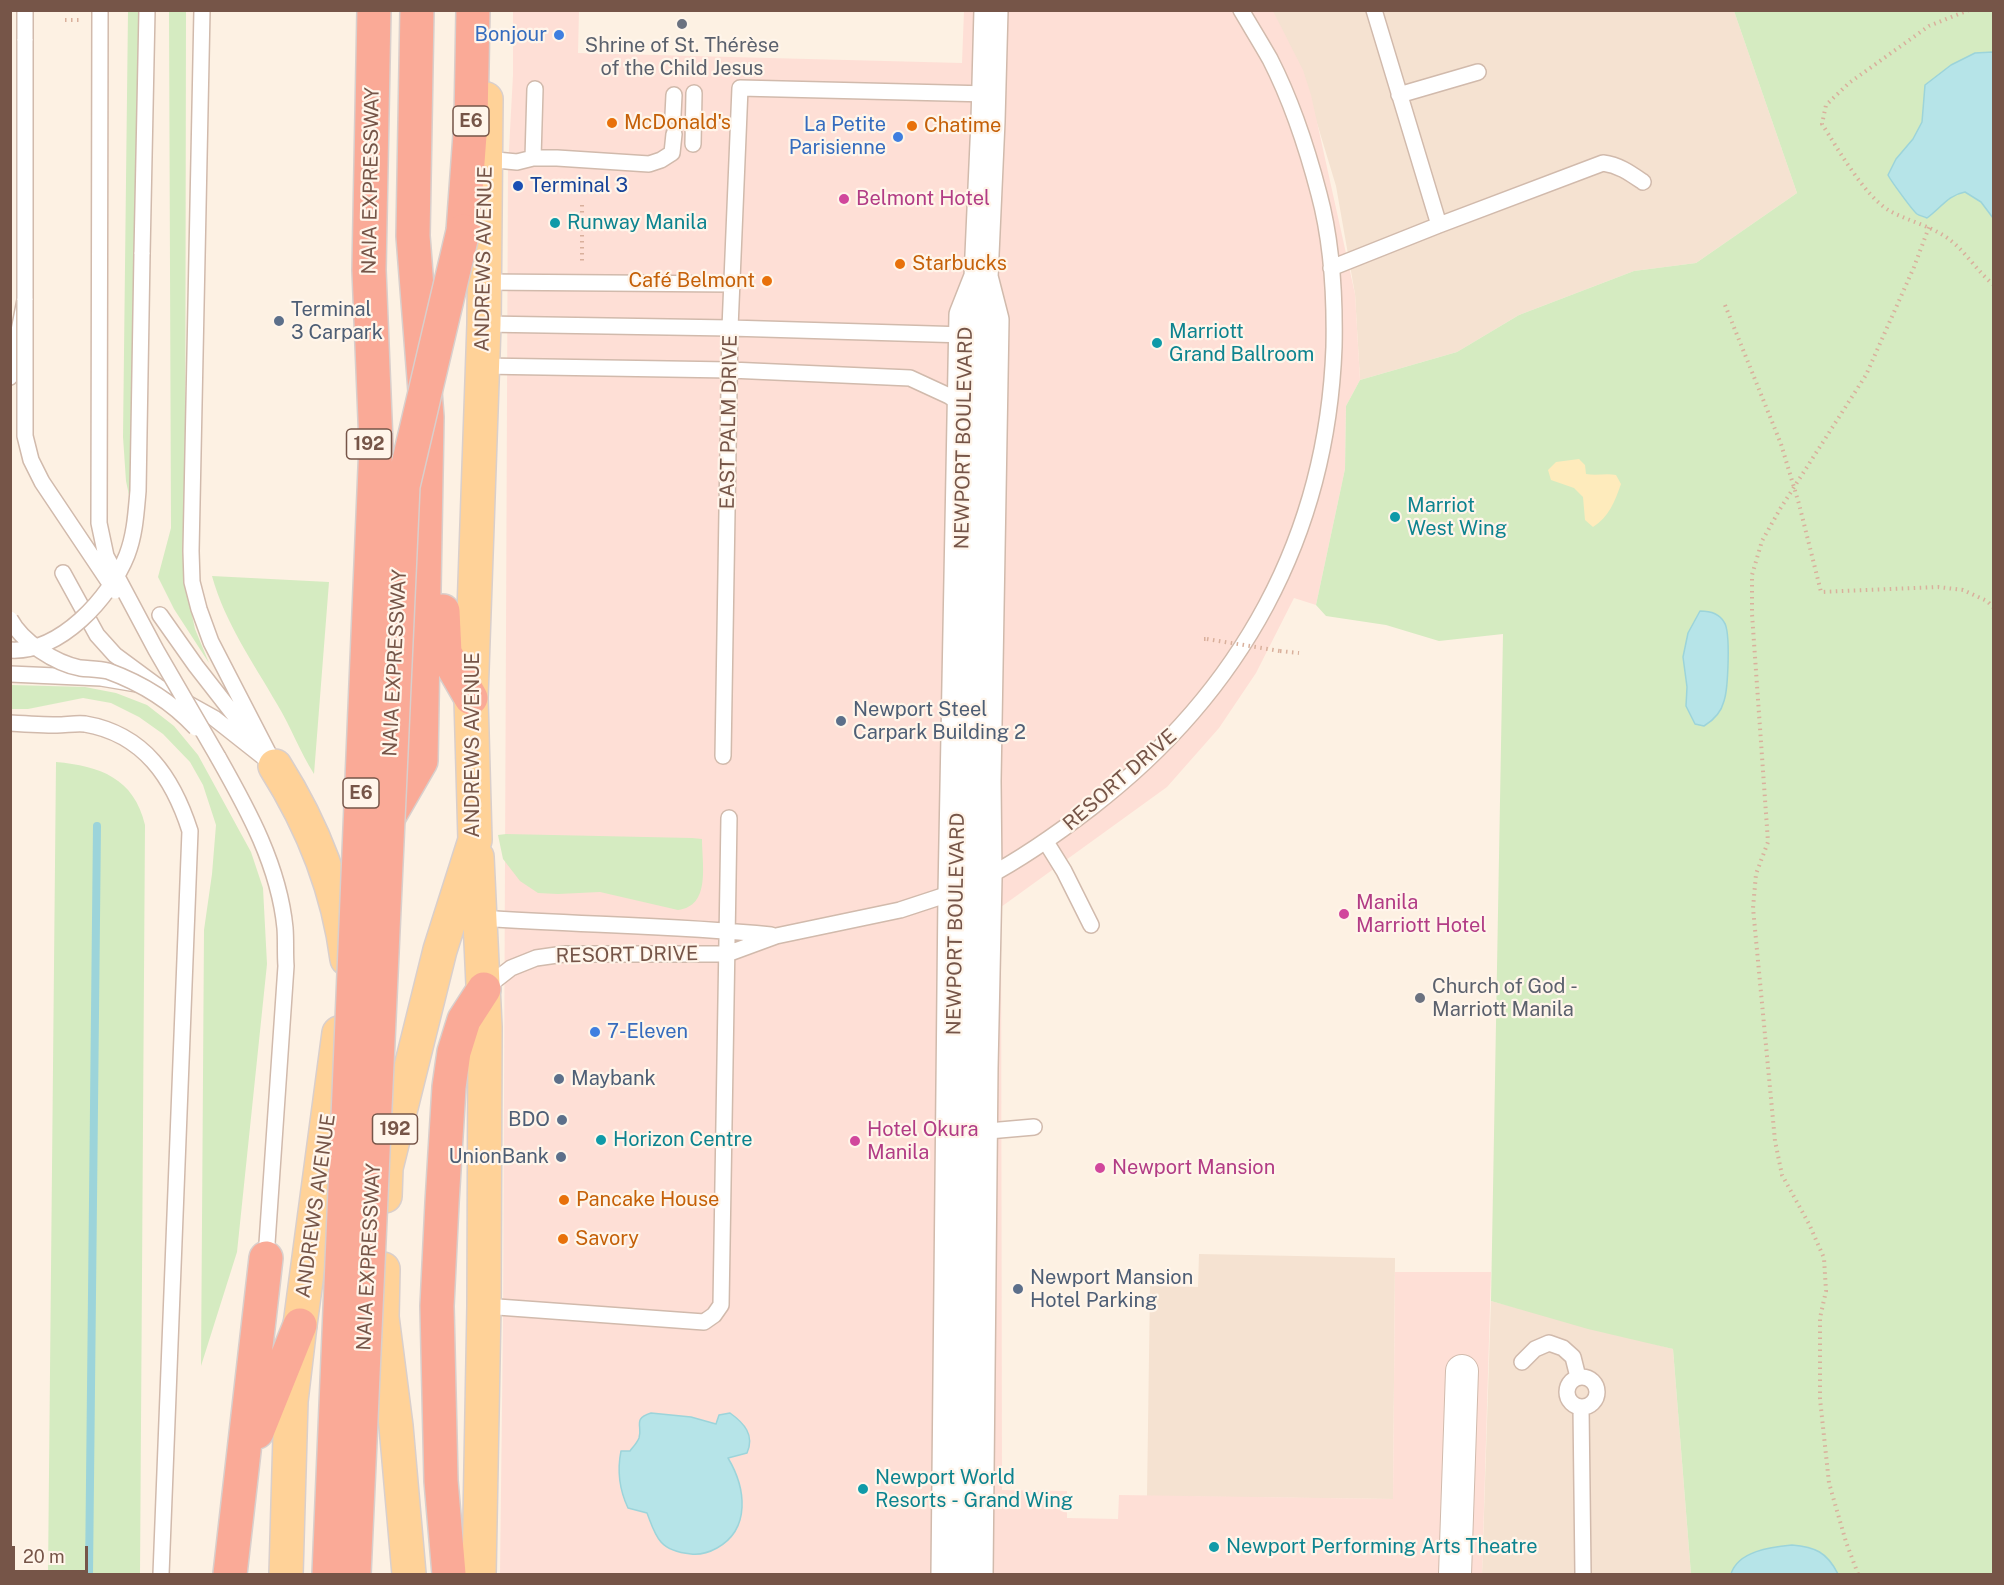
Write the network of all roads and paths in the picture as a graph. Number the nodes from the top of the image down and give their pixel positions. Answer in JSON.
{"nodes":[{"id":1,"x":25,"y":10,"type":"edge"},
{"id":2,"x":100,"y":10,"type":"edge"},
{"id":3,"x":147,"y":10,"type":"edge"},
{"id":4,"x":202,"y":10,"type":"edge"},
{"id":5,"x":374,"y":10,"type":"edge"},
{"id":6,"x":385,"y":10,"type":"edge"},
{"id":7,"x":417,"y":10,"type":"edge"},
{"id":8,"x":439,"y":10,"type":"edge"},
{"id":9,"x":473,"y":10,"type":"edge"},
{"id":10,"x":488,"y":10,"type":"edge"},
{"id":11,"x":991,"y":10,"type":"edge"},
{"id":12,"x":1241,"y":10,"type":"edge"},
{"id":13,"x":1374,"y":10,"type":"edge"},
{"id":14,"x":1969,"y":10,"type":"edge"},
{"id":15,"x":1478,"y":72,"type":"dead end"},
{"id":16,"x":535,"y":89,"type":"dead end"},
{"id":17,"x":694,"y":93,"type":"dead end"},
{"id":18,"x":989,"y":93,"type":"junction"},
{"id":19,"x":674,"y":94,"type":"dead end"},
{"id":20,"x":1399,"y":95,"type":"junction"},
{"id":21,"x":673,"y":115,"type":"dead end"},
{"id":22,"x":674,"y":134,"type":"dead end"},
{"id":23,"x":693,"y":144,"type":"dead end"},
{"id":24,"x":533,"y":158,"type":"junction"},
{"id":25,"x":486,"y":159,"type":"junction"},
{"id":26,"x":1643,"y":182,"type":"dead end"},
{"id":27,"x":582,"y":206,"type":"dead end"},
{"id":28,"x":1439,"y":225,"type":"junction"},
{"id":29,"x":1929,"y":227,"type":"junction"},
{"id":30,"x":424,"y":236,"type":"junction"},
{"id":31,"x":1331,"y":268,"type":"junction"},
{"id":32,"x":981,"y":277,"type":"junction"},
{"id":33,"x":483,"y":282,"type":"junction"},
{"id":34,"x":582,"y":282,"type":"junction"},
{"id":35,"x":732,"y":284,"type":"junction"},
{"id":36,"x":1994,"y":285,"type":"edge"},
{"id":37,"x":25,"y":300,"type":"junction"},
{"id":38,"x":1725,"y":305,"type":"dead end"},
{"id":39,"x":484,"y":324,"type":"junction"},
{"id":40,"x":730,"y":328,"type":"junction"},
{"id":41,"x":966,"y":335,"type":"junction"},
{"id":42,"x":482,"y":366,"type":"junction"},
{"id":43,"x":730,"y":370,"type":"junction"},
{"id":44,"x":10,"y":377,"type":"edge"},
{"id":45,"x":964,"y":406,"type":"junction"},
{"id":46,"x":1794,"y":487,"type":"junction"},
{"id":47,"x":63,"y":573,"type":"dead end"},
{"id":48,"x":1994,"y":608,"type":"edge"},
{"id":49,"x":160,"y":615,"type":"dead end"},
{"id":50,"x":10,"y":618,"type":"edge"},
{"id":51,"x":1204,"y":639,"type":"dead end"},
{"id":52,"x":10,"y":650,"type":"edge"},
{"id":53,"x":156,"y":650,"type":"junction"},
{"id":54,"x":1299,"y":653,"type":"dead end"},
{"id":55,"x":10,"y":664,"type":"edge"},
{"id":56,"x":78,"y":667,"type":"junction"},
{"id":57,"x":10,"y":674,"type":"edge"},
{"id":58,"x":160,"y":688,"type":"junction"},
{"id":59,"x":471,"y":698,"type":"junction"},
{"id":60,"x":10,"y":723,"type":"edge"},
{"id":61,"x":723,"y":756,"type":"dead end"},
{"id":62,"x":218,"y":757,"type":"junction"},
{"id":63,"x":275,"y":766,"type":"junction"},
{"id":64,"x":729,"y":818,"type":"dead end"},
{"id":65,"x":475,"y":840,"type":"junction"},
{"id":66,"x":1046,"y":842,"type":"junction"},
{"id":67,"x":353,"y":878,"type":"junction"},
{"id":68,"x":985,"y":878,"type":"junction"},
{"id":69,"x":955,"y":893,"type":"junction"},
{"id":70,"x":481,"y":918,"type":"junction"},
{"id":71,"x":1091,"y":925,"type":"dead end"},
{"id":72,"x":728,"y":931,"type":"junction"},
{"id":73,"x":776,"y":936,"type":"junction"},
{"id":74,"x":727,"y":954,"type":"junction"},
{"id":75,"x":348,"y":966,"type":"junction"},
{"id":76,"x":484,"y":988,"type":"junction"},
{"id":77,"x":967,"y":1068,"type":"junction"},
{"id":78,"x":1034,"y":1127,"type":"dead end"},
{"id":79,"x":967,"y":1132,"type":"junction"},
{"id":80,"x":966,"y":1249,"type":"junction"},
{"id":81,"x":266,"y":1258,"type":"junction"},
{"id":82,"x":484,"y":1306,"type":"junction"},
{"id":83,"x":300,"y":1325,"type":"junction"},
{"id":84,"x":1522,"y":1362,"type":"dead end"},
{"id":85,"x":1462,"y":1371,"type":"dead end"},
{"id":86,"x":1578,"y":1377,"type":"junction"},
{"id":87,"x":1581,"y":1407,"type":"junction"},
{"id":88,"x":241,"y":1472,"type":"junction"},
{"id":89,"x":161,"y":1575,"type":"edge"},
{"id":90,"x":230,"y":1575,"type":"edge"},
{"id":91,"x":286,"y":1575,"type":"edge"},
{"id":92,"x":329,"y":1575,"type":"edge"},
{"id":93,"x":354,"y":1575,"type":"edge"},
{"id":94,"x":409,"y":1575,"type":"edge"},
{"id":95,"x":449,"y":1575,"type":"edge"},
{"id":96,"x":479,"y":1575,"type":"edge"},
{"id":97,"x":948,"y":1575,"type":"edge"},
{"id":98,"x":976,"y":1575,"type":"edge"},
{"id":99,"x":1455,"y":1575,"type":"edge"},
{"id":100,"x":1583,"y":1575,"type":"edge"},
{"id":101,"x":1858,"y":1575,"type":"edge"}],
"edges":[{"from":1,"to":37,"type":"lane","bridge":true},
{"from":2,"to":53,"type":"lane","bridge":true},
{"from":3,"to":52,"type":"lane","bridge":true},
{"from":4,"to":63,"type":"lane"},
{"from":5,"to":92,"type":"highway","name":"NAIA EXPRESSWAY","number":"E6","bridge":true},
{"from":6,"to":67,"type":"main road","name":"ANDREWS AVENUE","number":"192"},
{"from":7,"to":30,"type":"highway"},
{"from":8,"to":30,"type":"highway"},
{"from":9,"to":93,"type":"highway","name":"NAIA EXPRESSWAY","number":"E6","bridge":true},
{"from":10,"to":25,"type":"main road","name":"ANDREWS AVENUE","number":"192"},
{"from":11,"to":18,"type":"street","name":"NEWPORT BOULEVARD"},
{"from":12,"to":31,"type":"lane","name":"RESORT DRIVE"},
{"from":13,"to":20,"type":"lane"},
{"from":14,"to":29,"type":"path"},
{"from":15,"to":20,"type":"lane"},
{"from":16,"to":24,"type":"lane"},
{"from":17,"to":23,"type":"lane"},
{"from":18,"to":32,"type":"street","name":"NEWPORT BOULEVARD"},
{"from":18,"to":35,"type":"lane","name":"EAST PALM DRIVE"},
{"from":19,"to":21,"type":"lane"},
{"from":20,"to":28,"type":"lane"},
{"from":22,"to":24,"type":"lane"},
{"from":24,"to":25,"type":"lane"},
{"from":25,"to":33,"type":"main road","name":"ANDREWS AVENUE","number":"192"},
{"from":26,"to":28,"type":"lane"},
{"from":27,"to":34,"type":"path"},
{"from":28,"to":31,"type":"lane"},
{"from":29,"to":36,"type":"path"},
{"from":29,"to":46,"type":"path"},
{"from":30,"to":59,"type":"highway"},
{"from":30,"to":67,"type":"highway"},
{"from":31,"to":66,"type":"lane","name":"RESORT DRIVE"},
{"from":32,"to":41,"type":"street","name":"NEWPORT BOULEVARD"},
{"from":32,"to":68,"type":"street","name":"NEWPORT BOULEVARD"},
{"from":33,"to":34,"type":"lane"},
{"from":33,"to":39,"type":"main road","name":"ANDREWS AVENUE","number":"192"},
{"from":34,"to":35,"type":"lane"},
{"from":35,"to":40,"type":"lane","name":"EAST PALM DRIVE"},
{"from":37,"to":44,"type":"lane","bridge":true},
{"from":37,"to":53,"type":"lane","bridge":true},
{"from":38,"to":46,"type":"path"},
{"from":39,"to":40,"type":"lane"},
{"from":39,"to":42,"type":"main road","name":"ANDREWS AVENUE","number":"192"},
{"from":40,"to":41,"type":"lane"},
{"from":40,"to":43,"type":"lane","name":"EAST PALM DRIVE"},
{"from":41,"to":45,"type":"street","name":"NEWPORT BOULEVARD"},
{"from":42,"to":43,"type":"lane"},
{"from":42,"to":59,"type":"main road","name":"ANDREWS AVENUE","number":"192"},
{"from":43,"to":45,"type":"lane"},
{"from":43,"to":61,"type":"lane","name":"EAST PALM DRIVE"},
{"from":45,"to":69,"type":"street","name":"NEWPORT BOULEVARD"},
{"from":46,"to":48,"type":"path"},
{"from":46,"to":101,"type":"path"},
{"from":47,"to":58,"type":"lane"},
{"from":49,"to":63,"type":"lane"},
{"from":50,"to":56,"type":"lane","bridge":true},
{"from":51,"to":54,"type":"path","bridge":true},
{"from":53,"to":62,"type":"lane","bridge":true},
{"from":55,"to":56,"type":"lane","bridge":true},
{"from":56,"to":62,"type":"lane","bridge":true},
{"from":57,"to":58,"type":"lane"},
{"from":58,"to":63,"type":"lane"},
{"from":59,"to":65,"type":"main road","name":"ANDREWS AVENUE","number":"192"},
{"from":60,"to":89,"type":"lane"},
{"from":62,"to":81,"type":"lane"},
{"from":63,"to":75,"type":"main road"},
{"from":64,"to":72,"type":"lane"},
{"from":65,"to":70,"type":"main road"},
{"from":65,"to":94,"type":"main road","name":"ANDREWS AVENUE","number":"192"},
{"from":66,"to":68,"type":"lane","name":"RESORT DRIVE"},
{"from":66,"to":71,"type":"lane"},
{"from":67,"to":75,"type":"main road","name":"ANDREWS AVENUE","number":"192"},
{"from":68,"to":69,"type":"lane","name":"RESORT DRIVE"},
{"from":68,"to":77,"type":"street","name":"NEWPORT BOULEVARD"},
{"from":69,"to":73,"type":"lane","name":"RESORT DRIVE"},
{"from":69,"to":77,"type":"street","name":"NEWPORT BOULEVARD"},
{"from":70,"to":72,"type":"lane","name":"RESORT DRIVE"},
{"from":70,"to":76,"type":"main road"},
{"from":72,"to":73,"type":"lane","name":"RESORT DRIVE"},
{"from":72,"to":74,"type":"lane"},
{"from":73,"to":74,"type":"lane","name":"RESORT DRIVE"},
{"from":74,"to":76,"type":"lane","name":"RESORT DRIVE"},
{"from":74,"to":82,"type":"lane"},
{"from":75,"to":83,"type":"main road","name":"ANDREWS AVENUE","number":"192"},
{"from":76,"to":82,"type":"main road"},
{"from":76,"to":95,"type":"highway"},
{"from":77,"to":79,"type":"street","name":"NEWPORT BOULEVARD"},
{"from":78,"to":79,"type":"lane"},
{"from":79,"to":80,"type":"street","name":"NEWPORT BOULEVARD"},
{"from":80,"to":97,"type":"street","name":"NEWPORT BOULEVARD"},
{"from":80,"to":98,"type":"street","name":"NEWPORT BOULEVARD"},
{"from":81,"to":83,"type":"main road"},
{"from":81,"to":88,"type":"highway"},
{"from":82,"to":96,"type":"main road"},
{"from":83,"to":88,"type":"highway"},
{"from":83,"to":91,"type":"main road","name":"ANDREWS AVENUE","number":"192"},
{"from":84,"to":86,"type":"lane"},
{"from":85,"to":99,"type":"street"},
{"from":86,"to":87,"type":"lane"},
{"from":86,"to":87,"type":"lane"},
{"from":87,"to":100,"type":"lane"},
{"from":88,"to":90,"type":"highway"}]}
